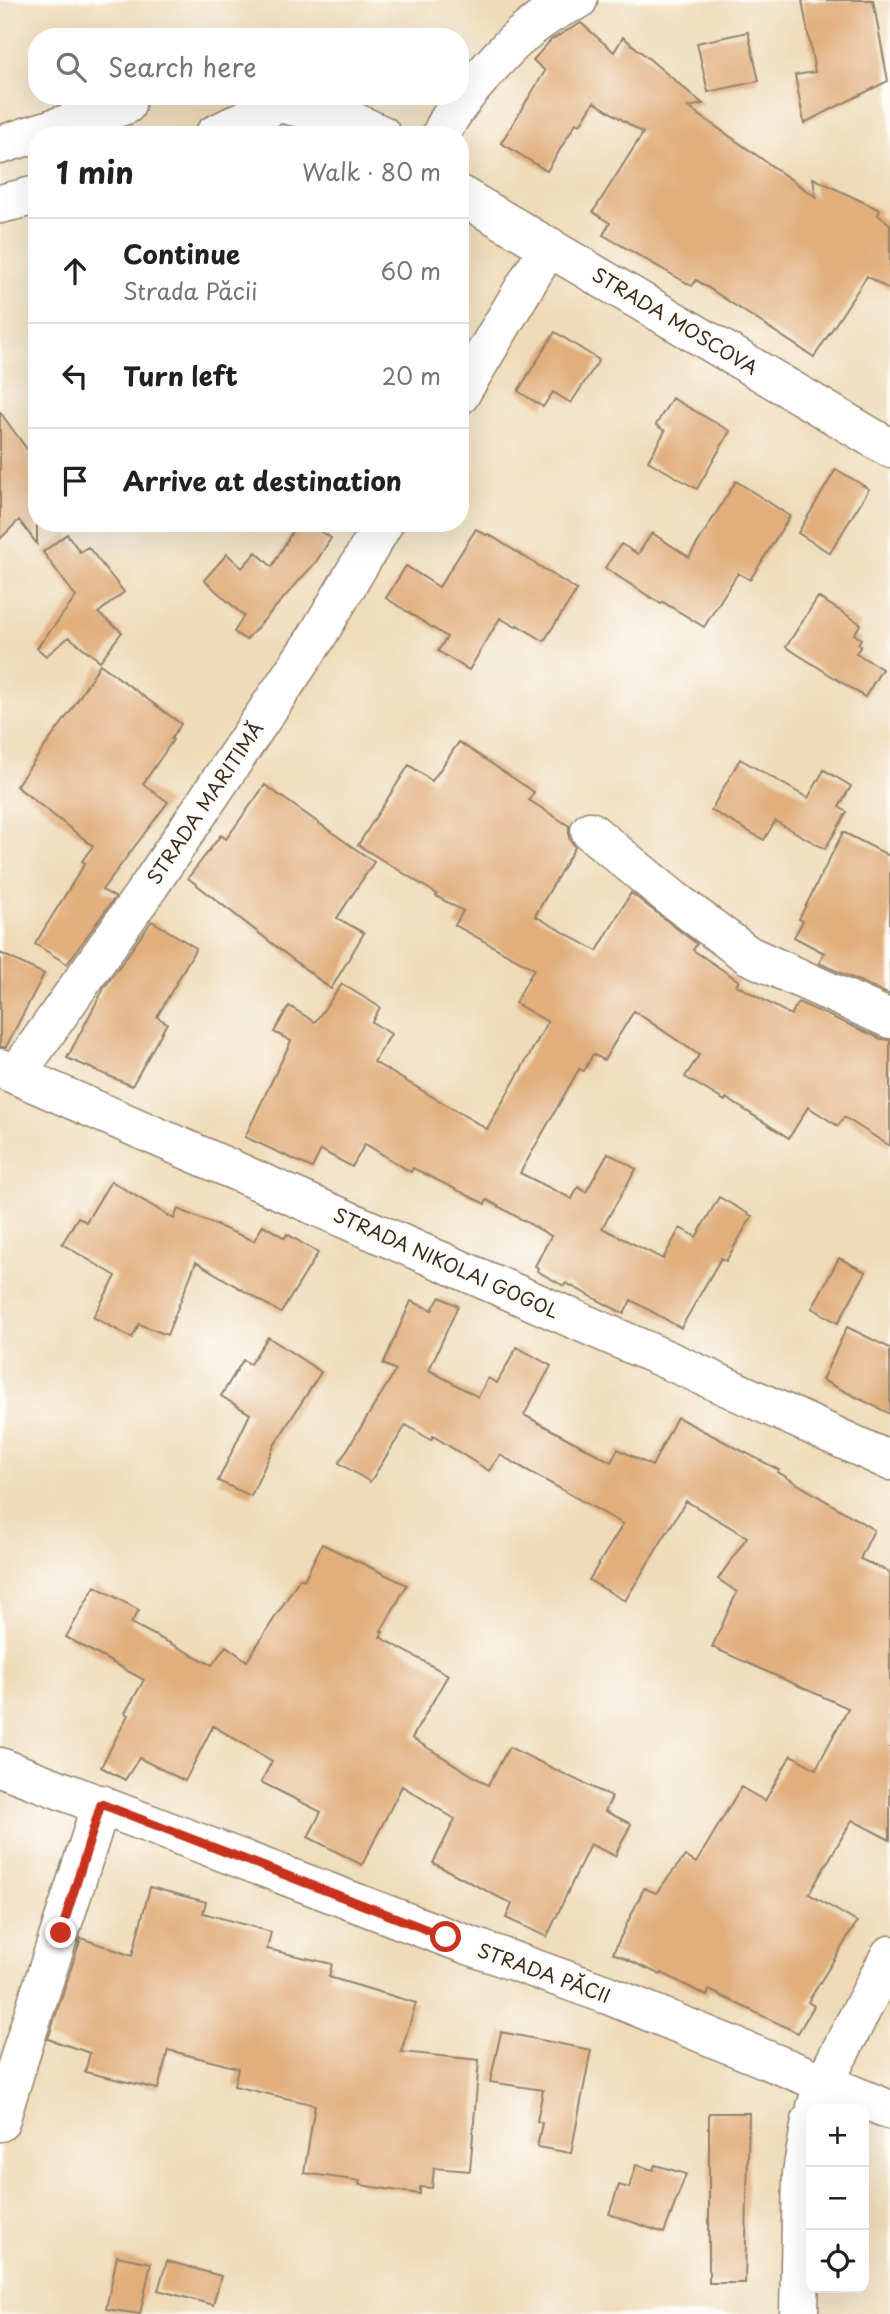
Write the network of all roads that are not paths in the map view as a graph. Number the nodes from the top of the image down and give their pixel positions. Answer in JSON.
{"nodes":[{"id":1,"x":578,"y":0,"type":"edge"},
{"id":2,"x":469,"y":91,"type":"edge"},
{"id":3,"x":126,"y":105,"type":"dead end"},
{"id":4,"x":275,"y":105,"type":"edge"},
{"id":5,"x":288,"y":105,"type":"edge"},
{"id":6,"x":459,"y":105,"type":"edge"},
{"id":7,"x":60,"y":126,"type":"edge"},
{"id":8,"x":232,"y":126,"type":"edge"},
{"id":9,"x":363,"y":126,"type":"edge"},
{"id":10,"x":444,"y":126,"type":"edge"},
{"id":11,"x":28,"y":136,"type":"edge"},
{"id":12,"x":0,"y":145,"type":"edge"},
{"id":13,"x":28,"y":197,"type":"edge"},
{"id":14,"x":469,"y":200,"type":"edge"},
{"id":15,"x":0,"y":204,"type":"edge"},
{"id":16,"x":549,"y":246,"type":"junction"},
{"id":17,"x":469,"y":380,"type":"edge"},
{"id":18,"x":890,"y":448,"type":"edge"},
{"id":19,"x":379,"y":532,"type":"edge"},
{"id":20,"x":590,"y":831,"type":"dead end"},
{"id":21,"x":890,"y":1019,"type":"edge"},
{"id":22,"x":8,"y":1072,"type":"edge"},
{"id":23,"x":890,"y":1461,"type":"edge"},
{"id":24,"x":0,"y":1767,"type":"edge"},
{"id":25,"x":101,"y":1804,"type":"junction"},
{"id":26,"x":890,"y":1955,"type":"edge"},
{"id":27,"x":819,"y":2096,"type":"edge"},
{"id":28,"x":890,"y":2110,"type":"edge"},
{"id":29,"x":0,"y":2122,"type":"edge"},
{"id":30,"x":806,"y":2149,"type":"edge"},
{"id":31,"x":799,"y":2314,"type":"edge"}],
"edges":[{"from":1,"to":2,"type":"street"},
{"from":3,"to":7,"type":"street"},
{"from":4,"to":8,"type":"street"},
{"from":5,"to":9,"type":"street"},
{"from":6,"to":10,"type":"street"},
{"from":11,"to":12,"type":"street"},
{"from":13,"to":15,"type":"street"},
{"from":14,"to":16,"type":"street","name":"STRADA MOSCOVA"},
{"from":16,"to":17,"type":"street"},
{"from":16,"to":18,"type":"street","name":"STRADA MOSCOVA"},
{"from":19,"to":22,"type":"street","name":"STRADA MARITIMĂ"},
{"from":20,"to":21,"type":"street"},
{"from":22,"to":23,"type":"street","name":"STRADA NIKOLAI GOGOL"},
{"from":24,"to":25,"type":"street","name":"STRADA PĂCII"},
{"from":25,"to":27,"type":"street","name":"STRADA PĂCII"},
{"from":25,"to":29,"type":"street"},
{"from":26,"to":27,"type":"street"},
{"from":27,"to":28,"type":"street","name":"STRADA PĂCII"},
{"from":30,"to":31,"type":"street"}]}
